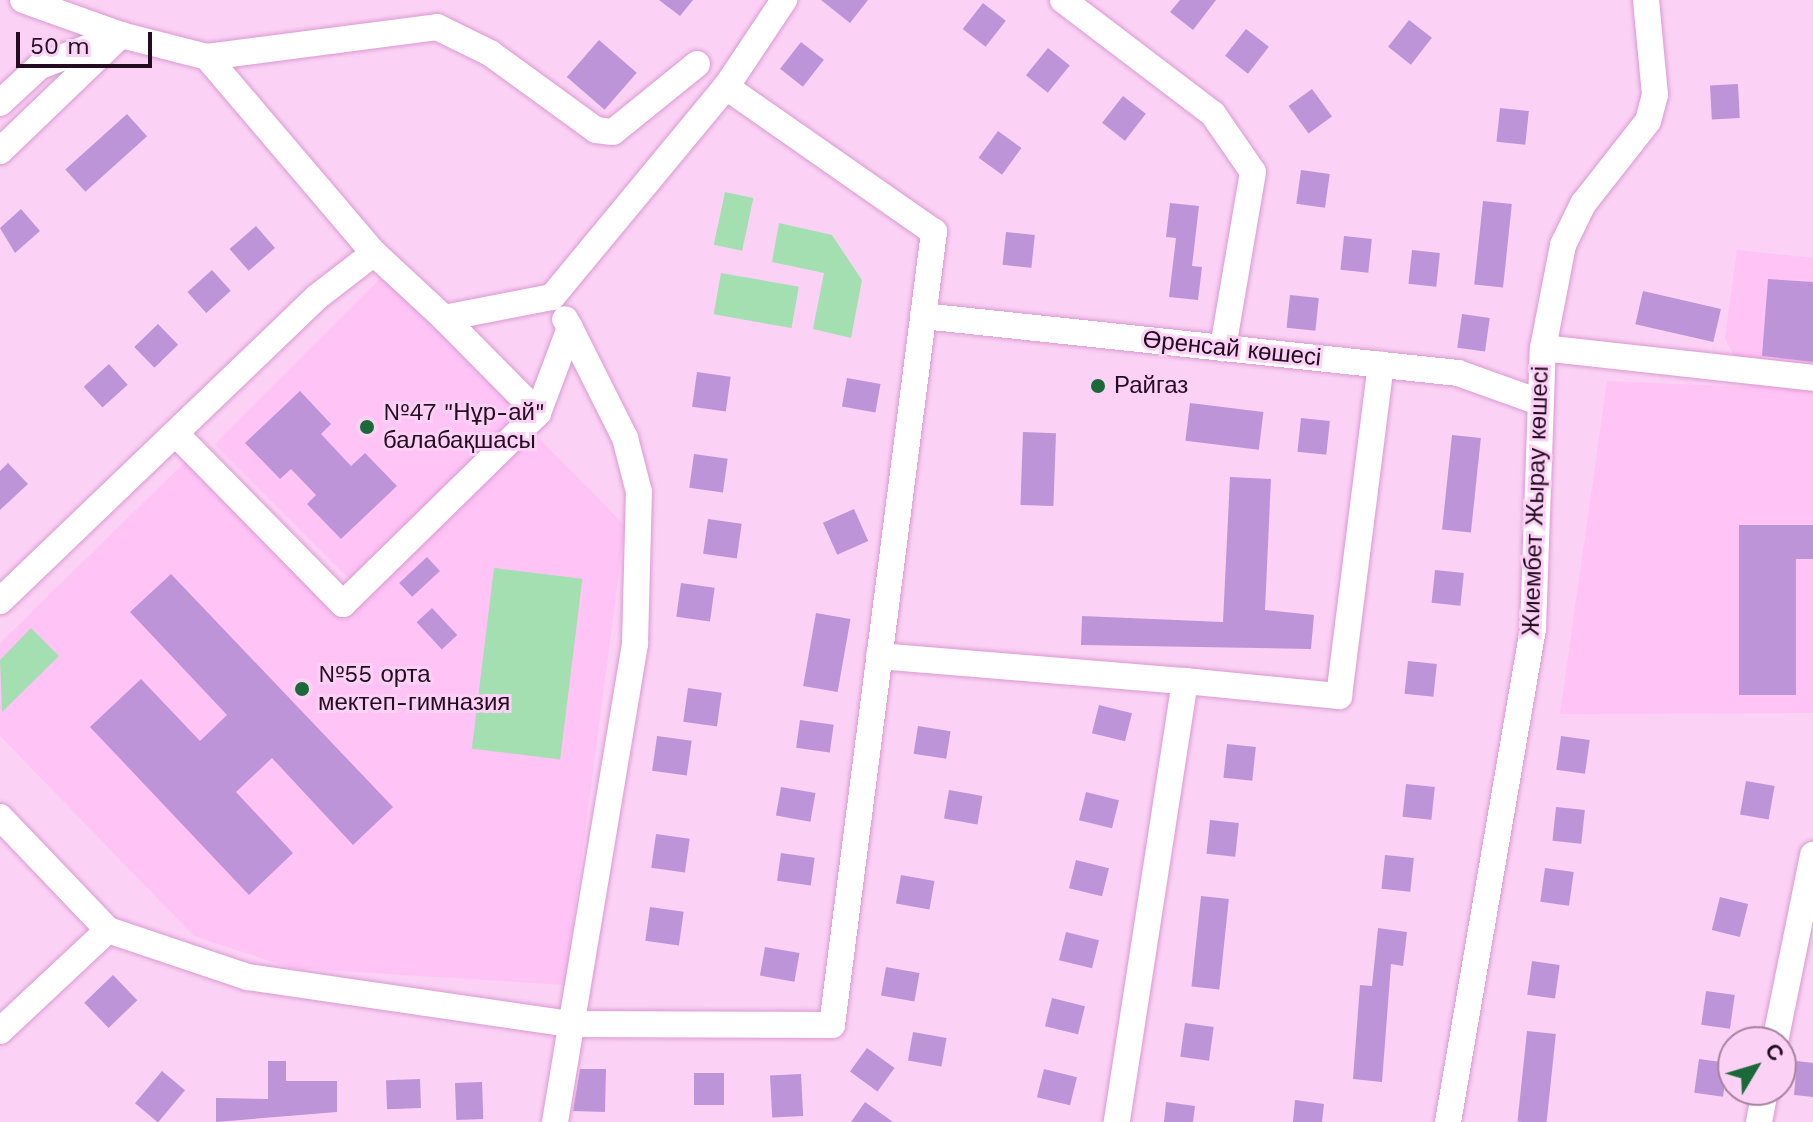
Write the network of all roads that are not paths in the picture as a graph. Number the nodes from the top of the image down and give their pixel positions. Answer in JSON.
{"nodes":[{"id":1,"x":23,"y":0,"type":"edge"},
{"id":2,"x":784,"y":0,"type":"edge"},
{"id":3,"x":1063,"y":0,"type":"edge"},
{"id":4,"x":1646,"y":0,"type":"edge"},
{"id":5,"x":121,"y":35,"type":"junction"},
{"id":6,"x":207,"y":57,"type":"junction"},
{"id":7,"x":697,"y":64,"type":"dead end"},
{"id":8,"x":726,"y":87,"type":"junction"},
{"id":9,"x":0,"y":103,"type":"edge"},
{"id":10,"x":0,"y":151,"type":"edge"},
{"id":11,"x":374,"y":253,"type":"junction"},
{"id":12,"x":552,"y":297,"type":"junction"},
{"id":13,"x":923,"y":316,"type":"junction"},
{"id":14,"x":444,"y":318,"type":"junction"},
{"id":15,"x":570,"y":328,"type":"junction"},
{"id":16,"x":1223,"y":348,"type":"junction"},
{"id":17,"x":1543,"y":348,"type":"junction"},
{"id":18,"x":1381,"y":365,"type":"junction"},
{"id":19,"x":1813,"y":378,"type":"edge"},
{"id":20,"x":1536,"y":401,"type":"junction"},
{"id":21,"x":533,"y":418,"type":"junction"},
{"id":22,"x":177,"y":435,"type":"junction"},
{"id":23,"x":0,"y":601,"type":"edge"},
{"id":24,"x":879,"y":656,"type":"junction"},
{"id":25,"x":1185,"y":681,"type":"junction"},
{"id":26,"x":0,"y":817,"type":"edge"},
{"id":27,"x":1813,"y":855,"type":"edge"},
{"id":28,"x":108,"y":930,"type":"junction"},
{"id":29,"x":572,"y":1024,"type":"junction"},
{"id":30,"x":1778,"y":1026,"type":"edge"},
{"id":31,"x":0,"y":1031,"type":"edge"},
{"id":32,"x":555,"y":1122,"type":"edge"},
{"id":33,"x":1117,"y":1122,"type":"edge"},
{"id":34,"x":1448,"y":1122,"type":"edge"}],
"edges":[{"from":1,"to":5,"type":"street"},
{"from":2,"to":8,"type":"street"},
{"from":3,"to":16,"type":"street"},
{"from":4,"to":17,"type":"street","name":"Жиембет Жырау көшесі"},
{"from":5,"to":6,"type":"street"},
{"from":5,"to":9,"type":"street"},
{"from":5,"to":10,"type":"street"},
{"from":6,"to":7,"type":"street"},
{"from":6,"to":11,"type":"street"},
{"from":8,"to":12,"type":"street"},
{"from":8,"to":13,"type":"street"},
{"from":11,"to":14,"type":"street"},
{"from":11,"to":22,"type":"street"},
{"from":12,"to":14,"type":"street"},
{"from":12,"to":15,"type":"street"},
{"from":13,"to":16,"type":"street","name":"Өренсай көшесі"},
{"from":13,"to":24,"type":"street"},
{"from":14,"to":21,"type":"street"},
{"from":15,"to":21,"type":"street"},
{"from":15,"to":29,"type":"street"},
{"from":16,"to":18,"type":"street","name":"Өренсай көшесі"},
{"from":17,"to":19,"type":"street"},
{"from":17,"to":20,"type":"street","name":"Жиембет Жырау көшесі"},
{"from":18,"to":20,"type":"street","name":"Өренсай көшесі"},
{"from":18,"to":25,"type":"street"},
{"from":20,"to":34,"type":"street","name":"Жиембет Жырау көшесі"},
{"from":21,"to":22,"type":"street"},
{"from":22,"to":23,"type":"street"},
{"from":24,"to":25,"type":"street"},
{"from":24,"to":29,"type":"street"},
{"from":25,"to":33,"type":"street"},
{"from":26,"to":28,"type":"street"},
{"from":27,"to":30,"type":"street"},
{"from":28,"to":29,"type":"street"},
{"from":28,"to":31,"type":"street"},
{"from":29,"to":32,"type":"street"}]}
